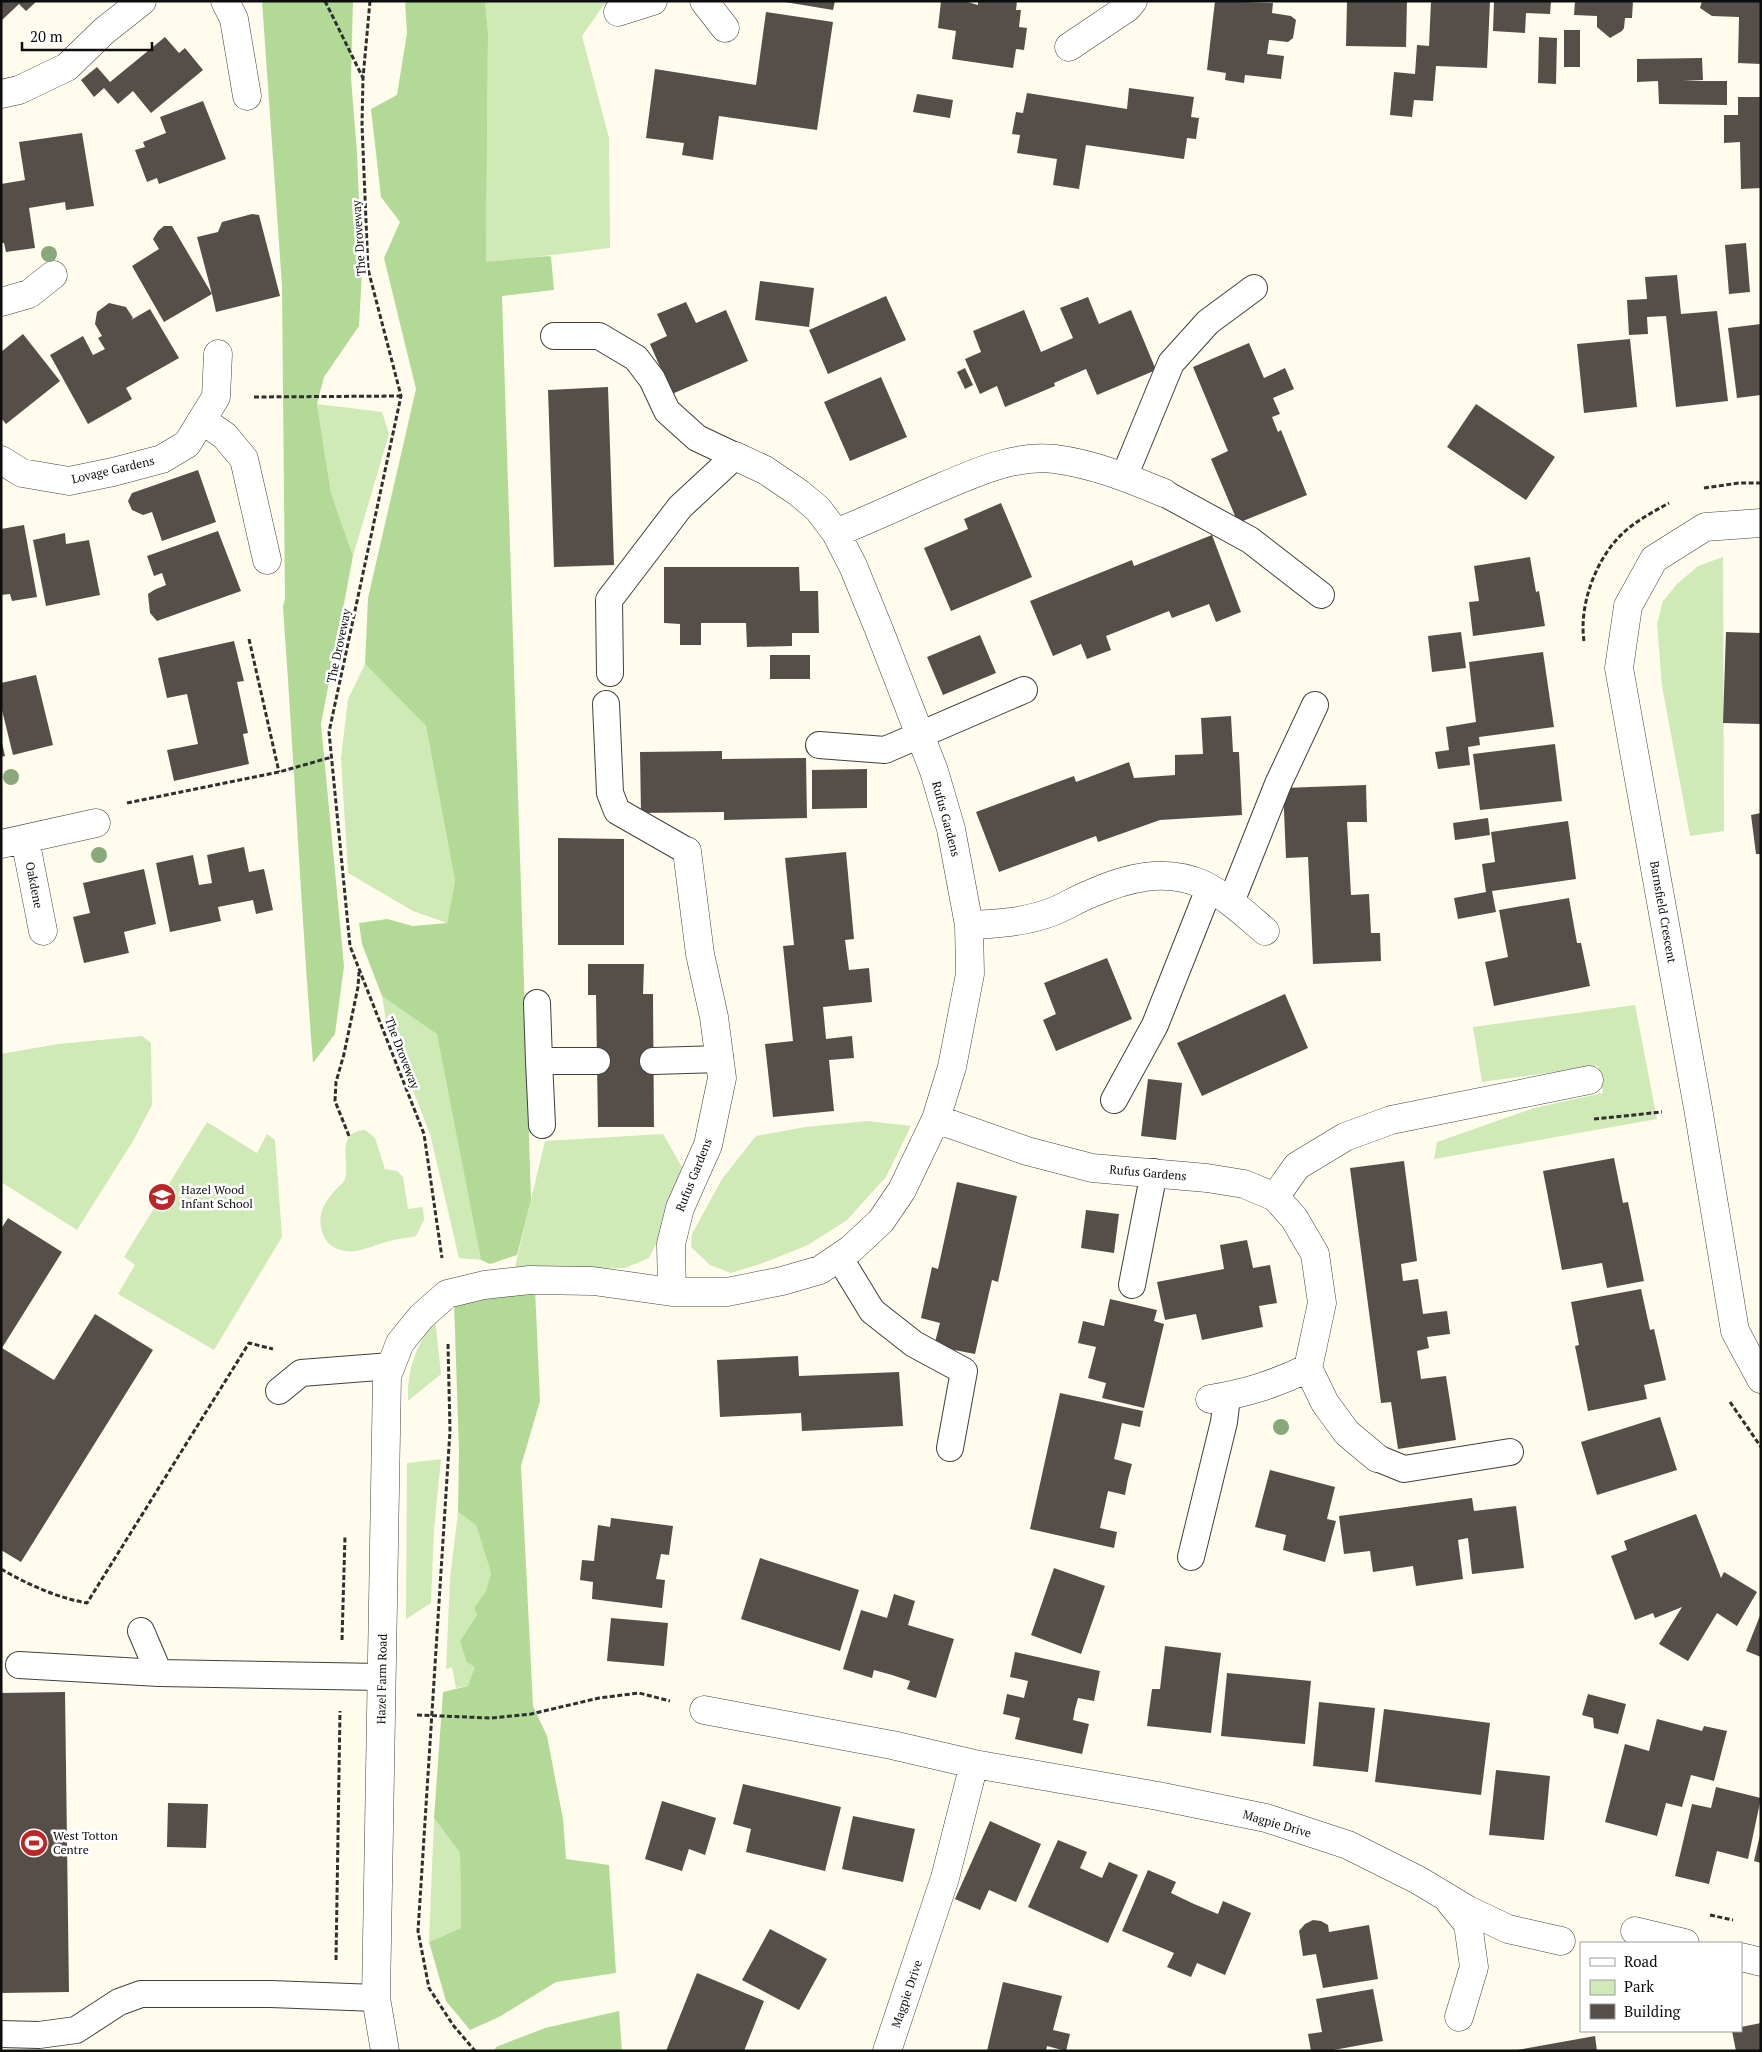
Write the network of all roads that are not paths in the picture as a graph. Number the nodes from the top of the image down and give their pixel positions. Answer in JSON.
{"nodes":[{"id":1,"x":142,"y":1,"type":"edge"},
{"id":2,"x":225,"y":1,"type":"edge"},
{"id":3,"x":652,"y":1,"type":"edge"},
{"id":4,"x":704,"y":1,"type":"edge"},
{"id":5,"x":1127,"y":4,"type":"edge"},
{"id":6,"x":618,"y":12,"type":"dead end"},
{"id":7,"x":725,"y":28,"type":"dead end"},
{"id":8,"x":1070,"y":47,"type":"dead end"},
{"id":9,"x":1,"y":94,"type":"edge"},
{"id":10,"x":246,"y":96,"type":"dead end"},
{"id":11,"x":53,"y":275,"type":"dead end"},
{"id":12,"x":1254,"y":288,"type":"dead end"},
{"id":13,"x":1,"y":302,"type":"edge"},
{"id":14,"x":554,"y":336,"type":"dead end"},
{"id":15,"x":218,"y":354,"type":"dead end"},
{"id":16,"x":202,"y":420,"type":"junction"},
{"id":17,"x":735,"y":456,"type":"junction"},
{"id":18,"x":1,"y":460,"type":"edge"},
{"id":19,"x":1124,"y":477,"type":"junction"},
{"id":20,"x":1164,"y":493,"type":"joint"},
{"id":21,"x":1761,"y":523,"type":"edge"},
{"id":22,"x":836,"y":534,"type":"junction"},
{"id":23,"x":267,"y":560,"type":"dead end"},
{"id":24,"x":1321,"y":595,"type":"dead end"},
{"id":25,"x":610,"y":673,"type":"dead end"},
{"id":26,"x":1024,"y":690,"type":"dead end"},
{"id":27,"x":606,"y":704,"type":"dead end"},
{"id":28,"x":1315,"y":705,"type":"dead end"},
{"id":29,"x":921,"y":735,"type":"junction"},
{"id":30,"x":819,"y":745,"type":"dead end"},
{"id":31,"x":96,"y":823,"type":"road end"},
{"id":32,"x":13,"y":841,"type":"edge"},
{"id":33,"x":688,"y":851,"type":"joint"},
{"id":34,"x":1220,"y":895,"type":"junction"},
{"id":35,"x":970,"y":925,"type":"junction"},
{"id":36,"x":44,"y":931,"type":"dead end"},
{"id":37,"x":1265,"y":931,"type":"dead end"},
{"id":38,"x":537,"y":1003,"type":"dead end"},
{"id":39,"x":720,"y":1059,"type":"junction"},
{"id":40,"x":597,"y":1060,"type":"dead end"},
{"id":41,"x":539,"y":1061,"type":"junction"},
{"id":42,"x":653,"y":1061,"type":"dead end"},
{"id":43,"x":1589,"y":1080,"type":"dead end"},
{"id":44,"x":1114,"y":1100,"type":"dead end"},
{"id":45,"x":936,"y":1119,"type":"junction"},
{"id":46,"x":542,"y":1124,"type":"dead end"},
{"id":47,"x":1154,"y":1172,"type":"junction"},
{"id":48,"x":1275,"y":1197,"type":"junction"},
{"id":49,"x":839,"y":1256,"type":"junction"},
{"id":50,"x":1132,"y":1285,"type":"dead end"},
{"id":51,"x":672,"y":1292,"type":"junction"},
{"id":52,"x":421,"y":1317,"type":"joint"},
{"id":53,"x":391,"y":1366,"type":"junction"},
{"id":54,"x":1308,"y":1368,"type":"junction"},
{"id":55,"x":1761,"y":1379,"type":"edge"},
{"id":56,"x":279,"y":1391,"type":"dead end"},
{"id":57,"x":1219,"y":1398,"type":"joint"},
{"id":58,"x":950,"y":1448,"type":"dead end"},
{"id":59,"x":1510,"y":1452,"type":"dead end"},
{"id":60,"x":1377,"y":1458,"type":"joint"},
{"id":61,"x":1191,"y":1557,"type":"dead end"},
{"id":62,"x":141,"y":1631,"type":"dead end"},
{"id":63,"x":19,"y":1664,"type":"dead end"},
{"id":64,"x":158,"y":1672,"type":"junction"},
{"id":65,"x":382,"y":1678,"type":"junction"},
{"id":66,"x":704,"y":1710,"type":"road end"},
{"id":67,"x":974,"y":1764,"type":"junction"},
{"id":68,"x":1446,"y":1897,"type":"junction"},
{"id":69,"x":1635,"y":1931,"type":"dead end"},
{"id":70,"x":1561,"y":1941,"type":"dead end"},
{"id":71,"x":1682,"y":1942,"type":"edge"},
{"id":72,"x":1742,"y":1957,"type":"edge"},
{"id":73,"x":1761,"y":1962,"type":"edge"},
{"id":74,"x":376,"y":1998,"type":"junction"},
{"id":75,"x":1459,"y":2018,"type":"dead end"},
{"id":76,"x":1,"y":2034,"type":"edge"},
{"id":77,"x":385,"y":2051,"type":"edge"},
{"id":78,"x":887,"y":2051,"type":"edge"}],
"edges":[{"from":1,"to":9,"type":"street"},
{"from":2,"to":10,"type":"street"},
{"from":3,"to":6,"type":"street"},
{"from":4,"to":7,"type":"street"},
{"from":5,"to":8,"type":"street"},
{"from":11,"to":13,"type":"street"},
{"from":12,"to":19,"type":"lane"},
{"from":14,"to":17,"type":"lane"},
{"from":15,"to":16,"type":"street","name":"Lovage Gardens"},
{"from":16,"to":18,"type":"street","name":"Lovage Gardens"},
{"from":16,"to":23,"type":"street"},
{"from":17,"to":22,"type":"street","name":"Rufus Gardens"},
{"from":17,"to":25,"type":"lane"},
{"from":19,"to":20,"type":"street"},
{"from":19,"to":22,"type":"street"},
{"from":20,"to":24,"type":"lane"},
{"from":21,"to":55,"type":"street","name":"Barnsfield Crescent"},
{"from":22,"to":29,"type":"street","name":"Rufus Gardens"},
{"from":26,"to":29,"type":"lane"},
{"from":27,"to":33,"type":"lane"},
{"from":28,"to":34,"type":"lane"},
{"from":29,"to":30,"type":"lane"},
{"from":29,"to":35,"type":"street","name":"Rufus Gardens"},
{"from":31,"to":32,"type":"street","name":"Oakdene"},
{"from":32,"to":36,"type":"street","name":"Oakdene"},
{"from":33,"to":39,"type":"street","name":"Rufus Gardens"},
{"from":34,"to":35,"type":"street"},
{"from":34,"to":37,"type":"street"},
{"from":34,"to":44,"type":"lane"},
{"from":35,"to":45,"type":"street","name":"Rufus Gardens"},
{"from":38,"to":41,"type":"lane"},
{"from":39,"to":42,"type":"lane"},
{"from":39,"to":51,"type":"street","name":"Rufus Gardens"},
{"from":40,"to":41,"type":"lane"},
{"from":41,"to":46,"type":"lane"},
{"from":43,"to":48,"type":"street"},
{"from":45,"to":47,"type":"street","name":"Rufus Gardens"},
{"from":45,"to":49,"type":"street","name":"Rufus Gardens"},
{"from":47,"to":48,"type":"street","name":"Rufus Gardens"},
{"from":47,"to":50,"type":"lane"},
{"from":48,"to":54,"type":"street","name":"Rufus Gardens"},
{"from":49,"to":51,"type":"street","name":"Rufus Gardens"},
{"from":49,"to":58,"type":"lane"},
{"from":51,"to":52,"type":"street","name":"Rufus Gardens"},
{"from":52,"to":53,"type":"street","name":"Hazel Farm Road"},
{"from":53,"to":56,"type":"lane"},
{"from":53,"to":65,"type":"street","name":"Hazel Farm Road"},
{"from":54,"to":57,"type":"street"},
{"from":54,"to":60,"type":"street"},
{"from":57,"to":61,"type":"lane"},
{"from":59,"to":60,"type":"lane"},
{"from":62,"to":64,"type":"lane"},
{"from":63,"to":64,"type":"lane"},
{"from":64,"to":65,"type":"lane"},
{"from":65,"to":74,"type":"street","name":"Hazel Farm Road"},
{"from":66,"to":67,"type":"street","name":"Magpie Drive"},
{"from":67,"to":68,"type":"street","name":"Magpie Drive"},
{"from":67,"to":78,"type":"street","name":"Magpie Drive"},
{"from":68,"to":70,"type":"street","name":"Magpie Drive"},
{"from":68,"to":75,"type":"street"},
{"from":69,"to":71,"type":"street"},
{"from":72,"to":73,"type":"street"},
{"from":74,"to":76,"type":"lane"},
{"from":74,"to":77,"type":"street","name":"Hazel Farm Road"}]}
